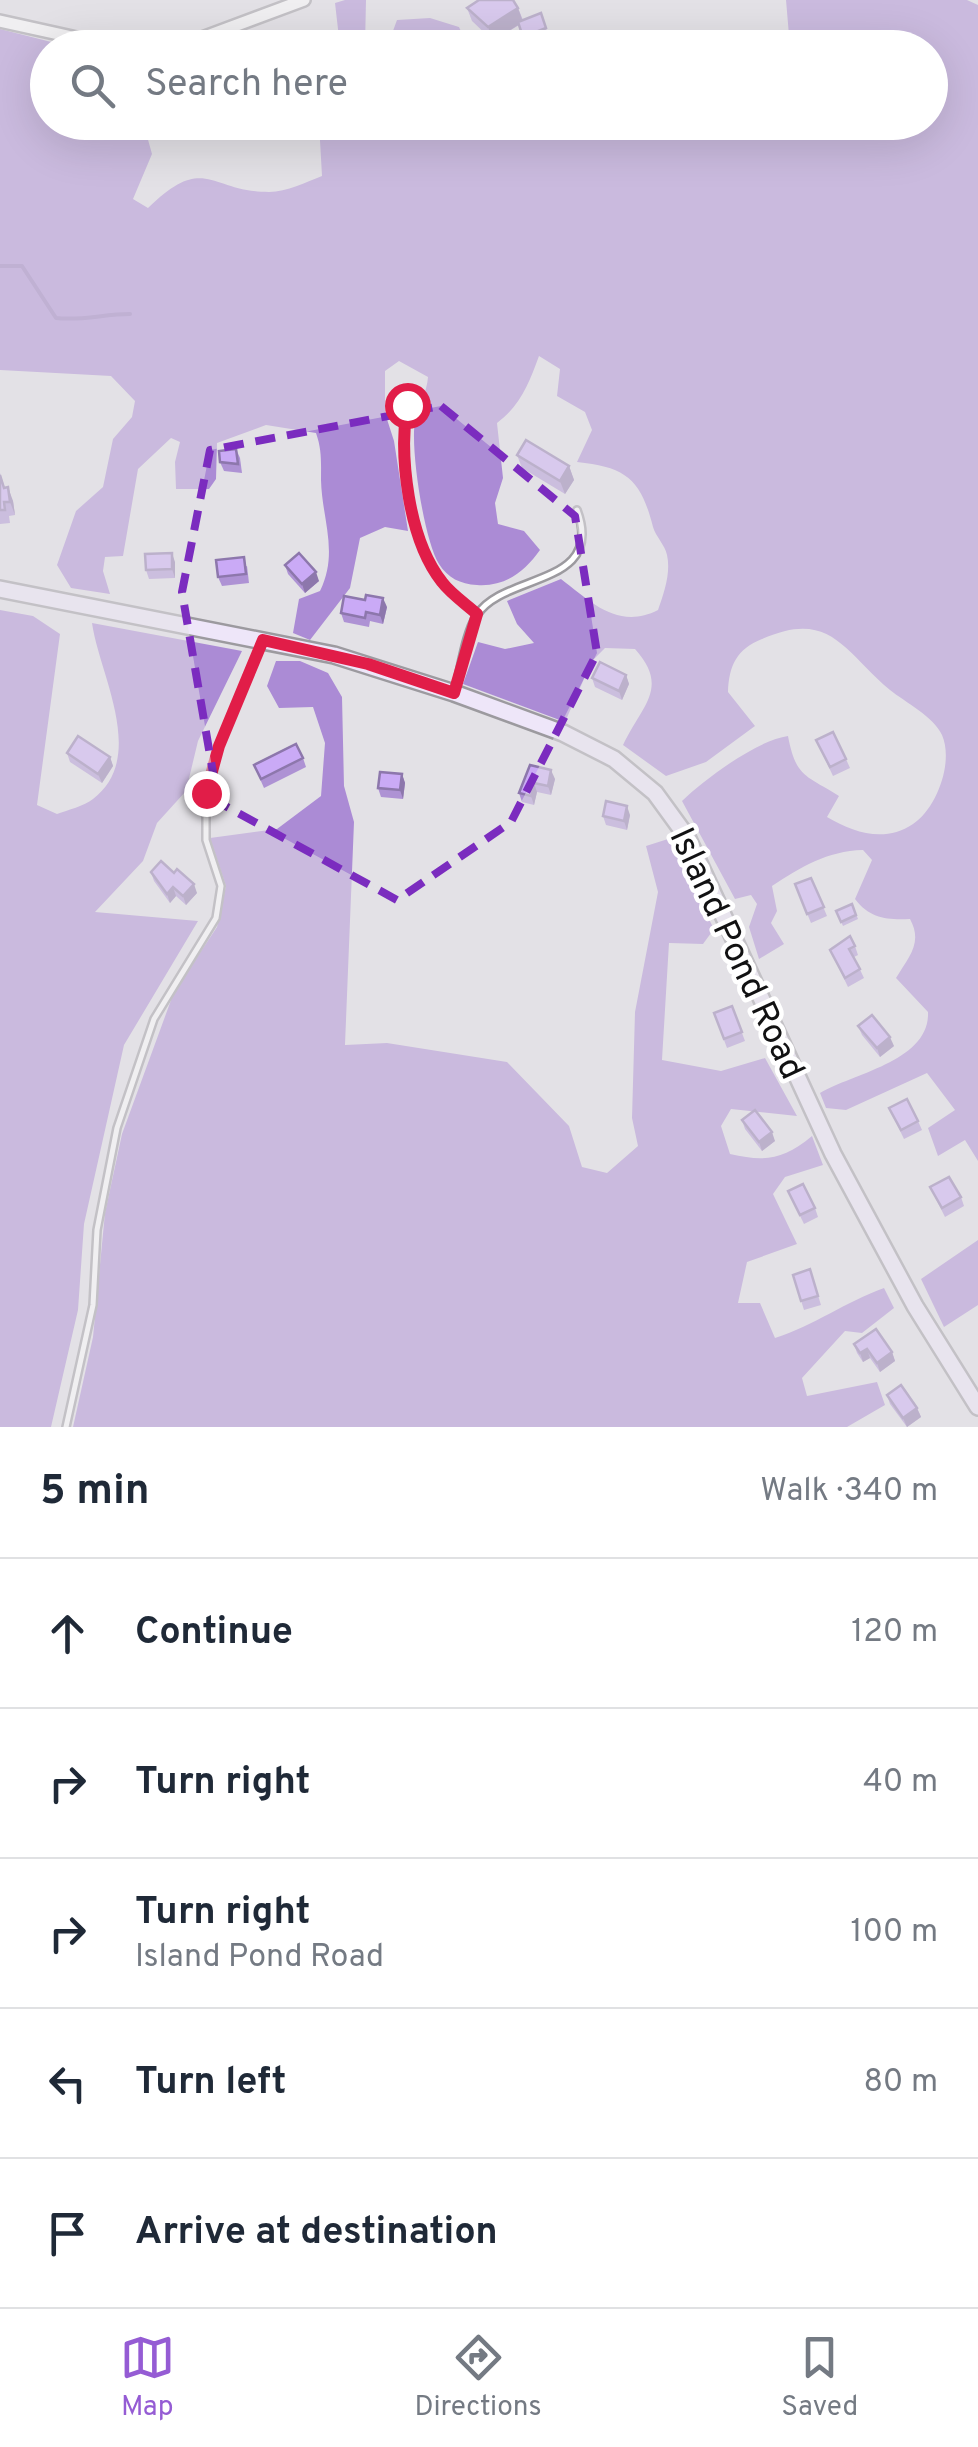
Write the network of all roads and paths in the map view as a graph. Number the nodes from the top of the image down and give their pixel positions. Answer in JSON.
{"nodes":[{"id":1,"x":304,"y":0,"type":"edge"},
{"id":2,"x":0,"y":20,"type":"edge"},
{"id":3,"x":44,"y":30,"type":"edge"},
{"id":4,"x":223,"y":30,"type":"edge"},
{"id":5,"x":407,"y":405,"type":"dead end"},
{"id":6,"x":577,"y":510,"type":"dead end"},
{"id":7,"x":0,"y":588,"type":"edge"},
{"id":8,"x":477,"y":614,"type":"junction"},
{"id":9,"x":263,"y":640,"type":"junction"},
{"id":10,"x":454,"y":693,"type":"junction"},
{"id":11,"x":978,"y":1407,"type":"edge"},
{"id":12,"x":66,"y":1427,"type":"edge"}],
"edges":[{"from":1,"to":4,"type":"street"},
{"from":2,"to":3,"type":"street"},
{"from":5,"to":8,"type":"lane"},
{"from":6,"to":8,"type":"lane"},
{"from":7,"to":9,"type":"street","name":"Island Pond Road"},
{"from":8,"to":10,"type":"lane"},
{"from":9,"to":10,"type":"street","name":"Island Pond Road"},
{"from":9,"to":12,"type":"lane"},
{"from":10,"to":11,"type":"street","name":"Island Pond Road"}]}
